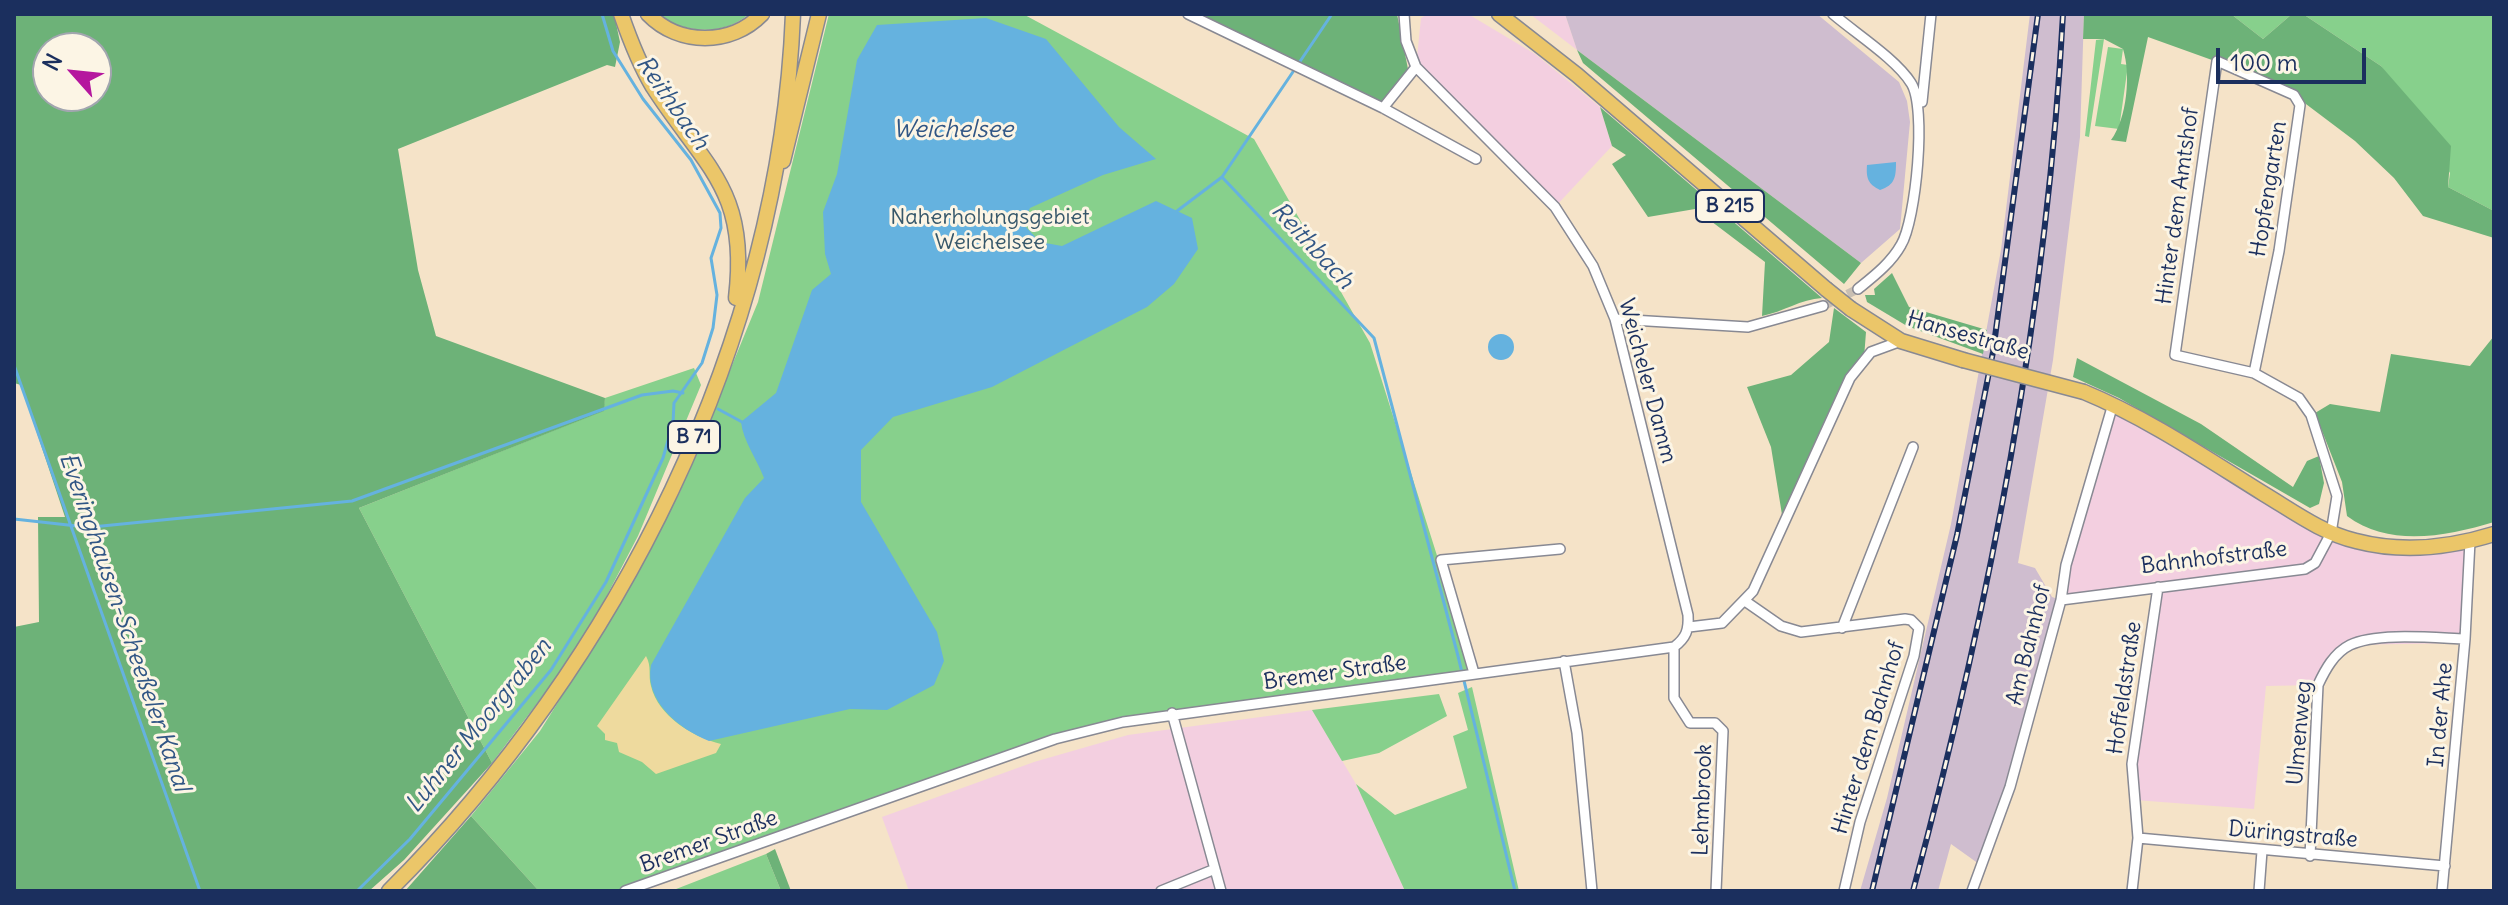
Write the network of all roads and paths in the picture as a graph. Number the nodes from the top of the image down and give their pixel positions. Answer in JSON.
{"nodes":[{"id":1,"x":621,"y":14,"type":"edge"},
{"id":2,"x":648,"y":14,"type":"edge"},
{"id":3,"x":762,"y":14,"type":"edge"},
{"id":4,"x":793,"y":14,"type":"edge"},
{"id":5,"x":819,"y":14,"type":"edge"},
{"id":6,"x":1188,"y":14,"type":"edge"},
{"id":7,"x":1407,"y":14,"type":"edge"},
{"id":8,"x":1488,"y":14,"type":"edge"},
{"id":9,"x":1499,"y":14,"type":"edge"},
{"id":10,"x":1833,"y":14,"type":"edge"},
{"id":11,"x":1931,"y":14,"type":"edge"},
{"id":12,"x":1519,"y":30,"type":"junction"},
{"id":13,"x":2217,"y":61,"type":"joint"},
{"id":14,"x":1416,"y":67,"type":"junction"},
{"id":15,"x":1383,"y":108,"type":"junction"},
{"id":16,"x":1920,"y":114,"type":"junction"},
{"id":17,"x":1476,"y":159,"type":"dead end"},
{"id":18,"x":765,"y":213,"type":"junction"},
{"id":19,"x":1858,"y":289,"type":"tunnel mouth"},
{"id":20,"x":1823,"y":306,"type":"tunnel mouth"},
{"id":21,"x":1615,"y":319,"type":"junction"},
{"id":22,"x":1901,"y":341,"type":"junction"},
{"id":23,"x":729,"y":348,"type":"junction"},
{"id":24,"x":2254,"y":373,"type":"junction"},
{"id":25,"x":2113,"y":404,"type":"junction"},
{"id":26,"x":1913,"y":447,"type":"dead end"},
{"id":27,"x":2331,"y":533,"type":"junction"},
{"id":28,"x":2494,"y":534,"type":"edge"},
{"id":29,"x":2470,"y":541,"type":"junction"},
{"id":30,"x":1560,"y":549,"type":"dead end"},
{"id":31,"x":2158,"y":587,"type":"junction"},
{"id":32,"x":2061,"y":600,"type":"junction"},
{"id":33,"x":1745,"y":601,"type":"junction"},
{"id":34,"x":1689,"y":627,"type":"junction"},
{"id":35,"x":1842,"y":628,"type":"junction"},
{"id":36,"x":2465,"y":639,"type":"junction"},
{"id":37,"x":1674,"y":647,"type":"junction"},
{"id":38,"x":1564,"y":661,"type":"junction"},
{"id":39,"x":1471,"y":673,"type":"junction"},
{"id":40,"x":1172,"y":713,"type":"junction"},
{"id":41,"x":2138,"y":838,"type":"junction"},
{"id":42,"x":2262,"y":851,"type":"junction"},
{"id":43,"x":2310,"y":856,"type":"junction"},
{"id":44,"x":2445,"y":866,"type":"junction"},
{"id":45,"x":1215,"y":869,"type":"junction"},
{"id":46,"x":389,"y":891,"type":"edge"},
{"id":47,"x":625,"y":891,"type":"edge"},
{"id":48,"x":1161,"y":891,"type":"edge"},
{"id":49,"x":1221,"y":891,"type":"edge"},
{"id":50,"x":1592,"y":891,"type":"edge"},
{"id":51,"x":1716,"y":891,"type":"edge"},
{"id":52,"x":1844,"y":891,"type":"edge"},
{"id":53,"x":1972,"y":891,"type":"edge"},
{"id":54,"x":2132,"y":891,"type":"edge"},
{"id":55,"x":2259,"y":891,"type":"edge"},
{"id":56,"x":2442,"y":891,"type":"edge"}],
"edges":[{"from":1,"to":23,"type":"main road"},
{"from":2,"to":3,"type":"main road"},
{"from":4,"to":18,"type":"main road","number":"B 71"},
{"from":5,"to":18,"type":"main road"},
{"from":6,"to":15,"type":"street"},
{"from":7,"to":14,"type":"street","name":"Weicheler Damm"},
{"from":8,"to":12,"type":"main road","name":"Hansestraße","number":"B 215"},
{"from":9,"to":12,"type":"main road","name":"Hansestraße","number":"B 215"},
{"from":10,"to":16,"type":"street"},
{"from":11,"to":16,"type":"street"},
{"from":12,"to":22,"type":"main road","name":"Hansestraße","number":"B 215","bridge":true},
{"from":13,"to":24,"type":"street","name":"Hopfengarten"},
{"from":13,"to":24,"type":"street","name":"Hinter dem Amtshof"},
{"from":14,"to":15,"type":"street"},
{"from":14,"to":21,"type":"street","name":"Weicheler Damm"},
{"from":15,"to":17,"type":"street"},
{"from":16,"to":19,"type":"street"},
{"from":18,"to":23,"type":"main road","number":"B 71"},
{"from":20,"to":21,"type":"street"},
{"from":21,"to":34,"type":"street","name":"Weicheler Damm"},
{"from":22,"to":25,"type":"main road","name":"Hansestraße","number":"B 215","bridge":true},
{"from":22,"to":33,"type":"street"},
{"from":23,"to":46,"type":"main road","number":"B 71"},
{"from":24,"to":27,"type":"street"},
{"from":25,"to":27,"type":"main road","name":"Hansestraße","number":"B 215"},
{"from":25,"to":32,"type":"street","name":"Am Bahnhof"},
{"from":26,"to":35,"type":"street"},
{"from":27,"to":29,"type":"main road","number":"B 215"},
{"from":27,"to":31,"type":"street","name":"Bahnhofstraße"},
{"from":28,"to":29,"type":"main road","number":"B 215"},
{"from":29,"to":36,"type":"street","name":"In der Ahe"},
{"from":30,"to":39,"type":"street"},
{"from":31,"to":32,"type":"street","name":"Bahnhofstraße"},
{"from":31,"to":41,"type":"street","name":"Hoffeldstraße"},
{"from":32,"to":53,"type":"street","name":"Am Bahnhof"},
{"from":33,"to":34,"type":"street"},
{"from":33,"to":35,"type":"street","name":"Hinter dem Bahnhof"},
{"from":34,"to":37,"type":"street"},
{"from":35,"to":52,"type":"street","name":"Hinter dem Bahnhof"},
{"from":36,"to":43,"type":"street","name":"Ulmenweg"},
{"from":36,"to":44,"type":"street","name":"In der Ahe"},
{"from":37,"to":38,"type":"street","name":"Bremer Straße"},
{"from":37,"to":51,"type":"street","name":"Lehmbrook"},
{"from":38,"to":39,"type":"street","name":"Bremer Straße"},
{"from":38,"to":50,"type":"street"},
{"from":39,"to":40,"type":"street","name":"Bremer Straße"},
{"from":40,"to":45,"type":"street"},
{"from":40,"to":47,"type":"street","name":"Bremer Straße"},
{"from":41,"to":42,"type":"street","name":"Düringstraße"},
{"from":41,"to":54,"type":"street","name":"Hoffeldstraße"},
{"from":42,"to":43,"type":"street","name":"Düringstraße"},
{"from":42,"to":55,"type":"street"},
{"from":43,"to":44,"type":"street","name":"Düringstraße"},
{"from":44,"to":56,"type":"street","name":"In der Ahe"},
{"from":45,"to":48,"type":"street"},
{"from":45,"to":49,"type":"street"}]}
